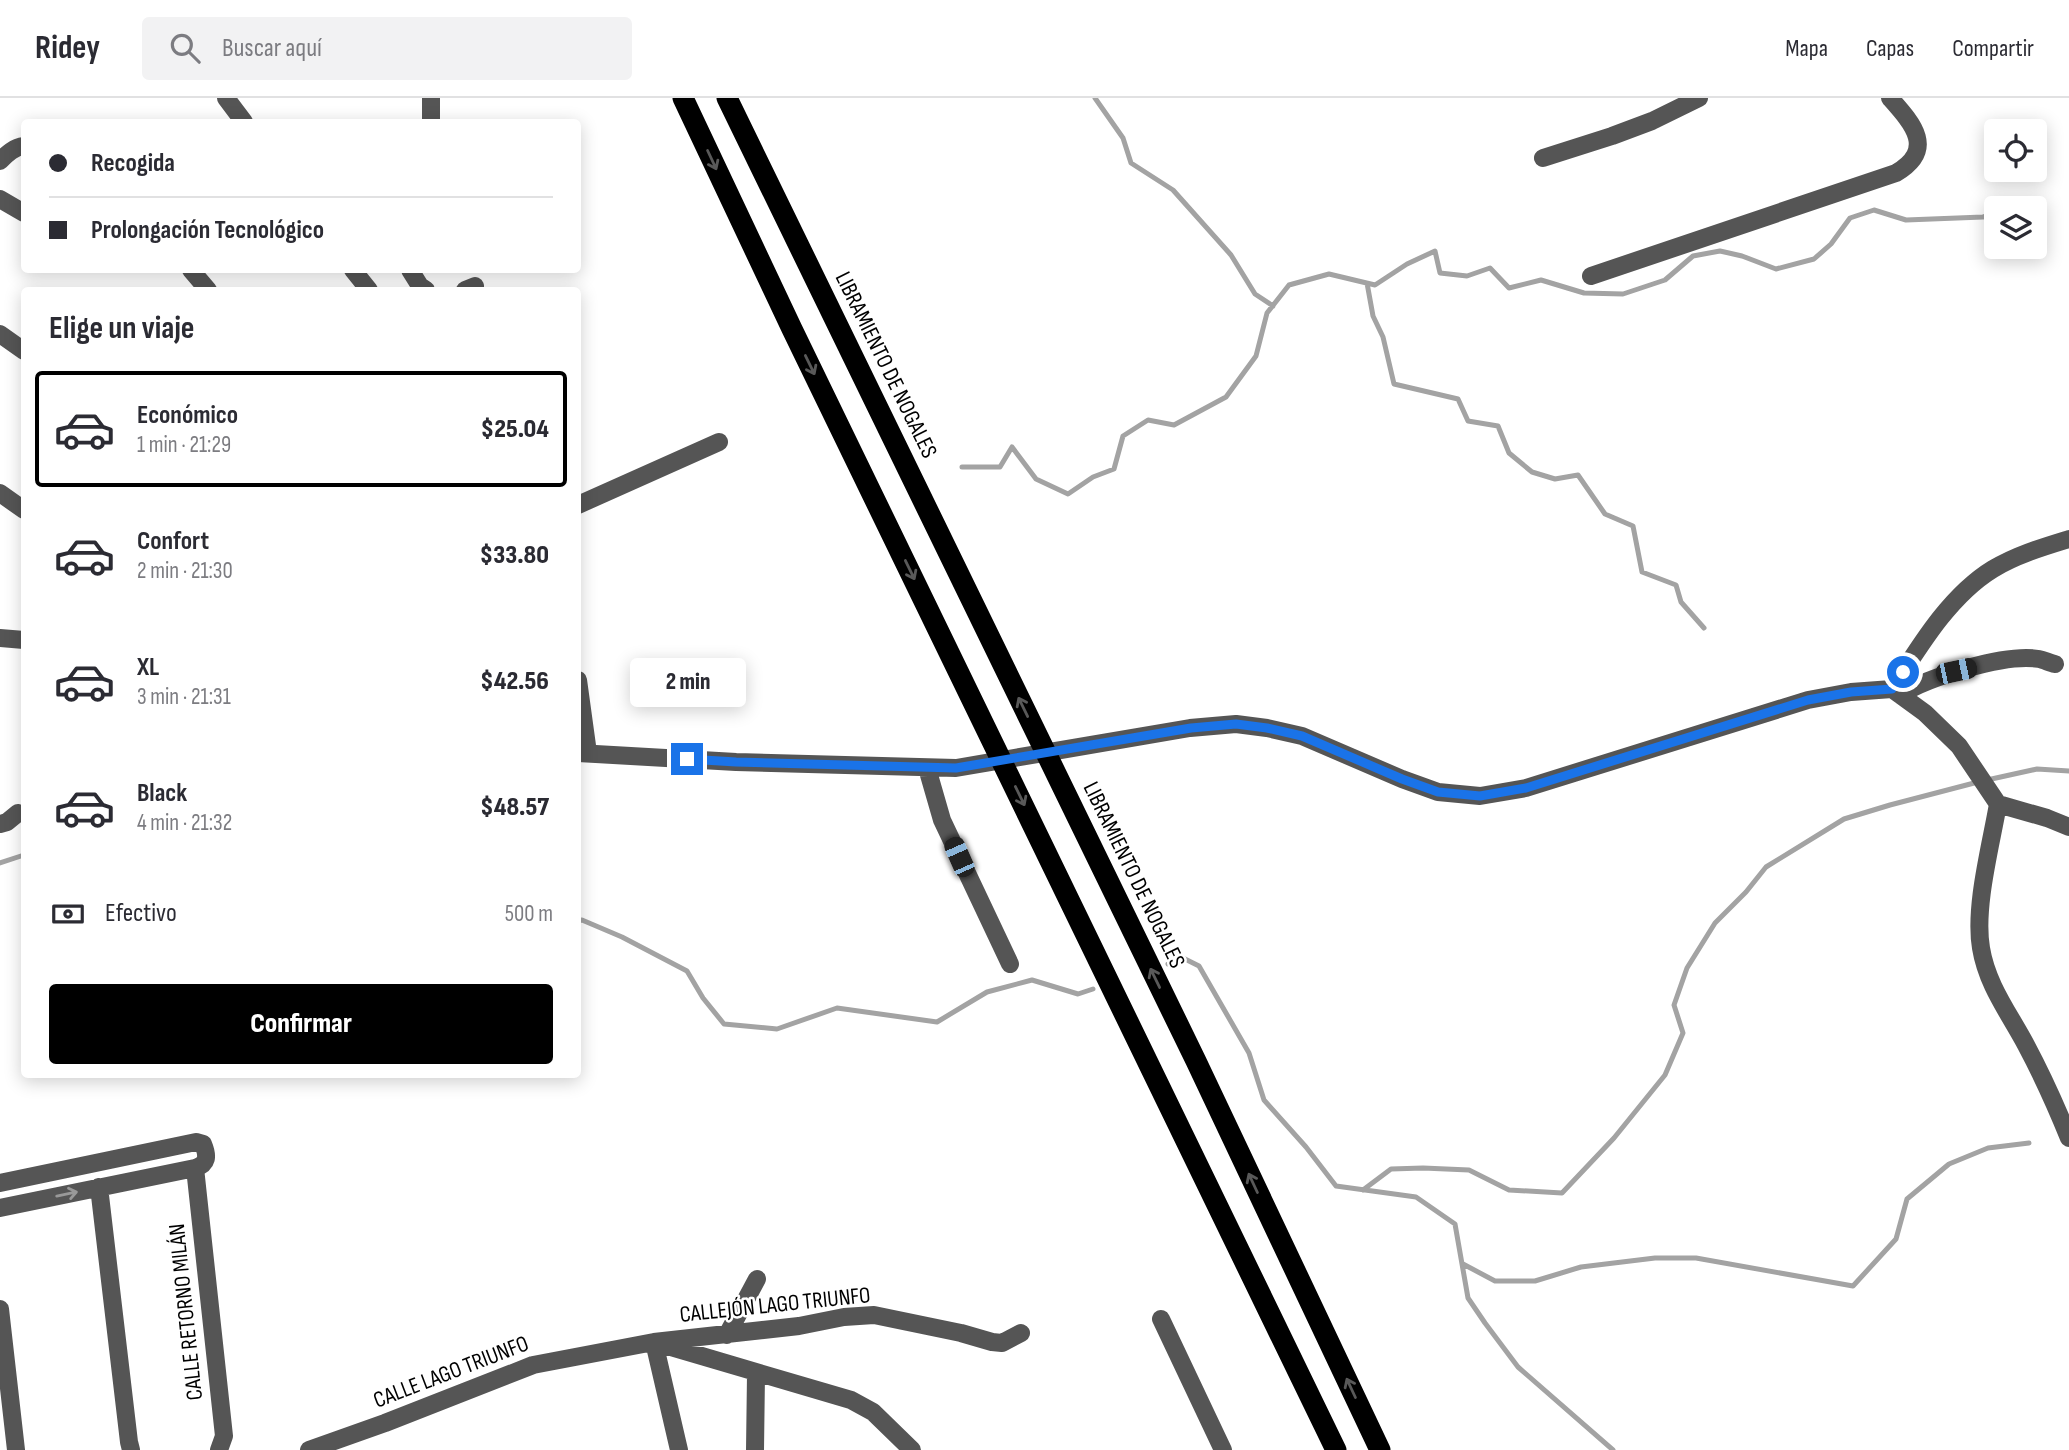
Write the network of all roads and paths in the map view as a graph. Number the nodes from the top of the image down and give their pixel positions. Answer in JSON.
{"nodes":[{"id":1,"x":226,"y":98,"type":"edge"},
{"id":2,"x":431,"y":98,"type":"edge"},
{"id":3,"x":683,"y":98,"type":"edge"},
{"id":4,"x":727,"y":98,"type":"edge"},
{"id":5,"x":1699,"y":98,"type":"edge"},
{"id":6,"x":1889,"y":98,"type":"edge"},
{"id":7,"x":242,"y":119,"type":"edge"},
{"id":8,"x":431,"y":119,"type":"edge"},
{"id":9,"x":21,"y":146,"type":"edge"},
{"id":10,"x":1543,"y":158,"type":"dead end"},
{"id":11,"x":0,"y":162,"type":"edge"},
{"id":12,"x":0,"y":199,"type":"edge"},
{"id":13,"x":21,"y":211,"type":"edge"},
{"id":14,"x":194,"y":273,"type":"edge"},
{"id":15,"x":355,"y":273,"type":"edge"},
{"id":16,"x":1591,"y":276,"type":"dead end"},
{"id":17,"x":205,"y":287,"type":"edge"},
{"id":18,"x":367,"y":287,"type":"edge"},
{"id":19,"x":0,"y":334,"type":"edge"},
{"id":20,"x":21,"y":349,"type":"edge"},
{"id":21,"x":719,"y":442,"type":"dead end"},
{"id":22,"x":0,"y":492,"type":"edge"},
{"id":23,"x":581,"y":504,"type":"edge"},
{"id":24,"x":21,"y":508,"type":"edge"},
{"id":25,"x":2069,"y":539,"type":"edge"},
{"id":26,"x":0,"y":638,"type":"edge"},
{"id":27,"x":21,"y":640,"type":"edge"},
{"id":28,"x":2055,"y":664,"type":"dead end"},
{"id":29,"x":1896,"y":692,"type":"junction"},
{"id":30,"x":581,"y":724,"type":"edge"},
{"id":31,"x":583,"y":753,"type":"edge"},
{"id":32,"x":927,"y":768,"type":"junction"},
{"id":33,"x":1998,"y":804,"type":"junction"},
{"id":34,"x":19,"y":813,"type":"dead end"},
{"id":35,"x":0,"y":824,"type":"edge"},
{"id":36,"x":2069,"y":827,"type":"edge"},
{"id":37,"x":1010,"y":964,"type":"dead end"},
{"id":38,"x":2069,"y":1138,"type":"edge"},
{"id":39,"x":195,"y":1168,"type":"junction"},
{"id":40,"x":0,"y":1183,"type":"edge"},
{"id":41,"x":99,"y":1187,"type":"junction"},
{"id":42,"x":0,"y":1208,"type":"edge"},
{"id":43,"x":757,"y":1279,"type":"dead end"},
{"id":44,"x":0,"y":1309,"type":"edge"},
{"id":45,"x":1161,"y":1320,"type":"dead end"},
{"id":46,"x":1021,"y":1334,"type":"dead end"},
{"id":47,"x":727,"y":1335,"type":"junction"},
{"id":48,"x":654,"y":1342,"type":"junction"},
{"id":49,"x":756,"y":1374,"type":"junction"},
{"id":50,"x":903,"y":1446,"type":"edge"},
{"id":51,"x":16,"y":1450,"type":"edge"},
{"id":52,"x":131,"y":1450,"type":"edge"},
{"id":53,"x":219,"y":1450,"type":"edge"},
{"id":54,"x":309,"y":1450,"type":"edge"},
{"id":55,"x":679,"y":1450,"type":"edge"},
{"id":56,"x":755,"y":1450,"type":"edge"},
{"id":57,"x":1223,"y":1450,"type":"edge"},
{"id":58,"x":1336,"y":1450,"type":"edge"},
{"id":59,"x":1380,"y":1450,"type":"edge"}],
"edges":[{"from":1,"to":7,"type":"street"},
{"from":2,"to":8,"type":"street"},
{"from":3,"to":58,"type":"highway","one_way":true},
{"from":59,"to":4,"type":"highway","name":"LIBRAMIENTO DE NOGALES","one_way":true},
{"from":5,"to":10,"type":"street"},
{"from":6,"to":16,"type":"street"},
{"from":9,"to":11,"type":"street"},
{"from":12,"to":13,"type":"street"},
{"from":14,"to":17,"type":"street"},
{"from":15,"to":18,"type":"street"},
{"from":19,"to":20,"type":"street"},
{"from":21,"to":23,"type":"street"},
{"from":22,"to":24,"type":"street"},
{"from":25,"to":29,"type":"street"},
{"from":26,"to":27,"type":"street"},
{"from":28,"to":29,"type":"street"},
{"from":29,"to":32,"type":"street"},
{"from":29,"to":33,"type":"street"},
{"from":30,"to":31,"type":"street"},
{"from":31,"to":32,"type":"street"},
{"from":32,"to":37,"type":"street"},
{"from":33,"to":36,"type":"street"},
{"from":33,"to":38,"type":"street"},
{"from":34,"to":35,"type":"street"},
{"from":39,"to":40,"type":"street","name":"CALLE RETORNO MILÁN"},
{"from":39,"to":41,"type":"street"},
{"from":39,"to":53,"type":"street","name":"CALLE RETORNO MILÁN"},
{"from":42,"to":41,"type":"street","one_way":true},
{"from":41,"to":52,"type":"street"},
{"from":43,"to":47,"type":"street"},
{"from":44,"to":51,"type":"street"},
{"from":45,"to":57,"type":"street"},
{"from":46,"to":47,"type":"street","name":"CALLEJÓN LAGO TRIUNFO"},
{"from":47,"to":48,"type":"street","name":"CALLEJÓN LAGO TRIUNFO"},
{"from":48,"to":49,"type":"street"},
{"from":48,"to":54,"type":"street","name":"CALLE LAGO TRIUNFO"},
{"from":48,"to":55,"type":"street"},
{"from":49,"to":50,"type":"street"},
{"from":49,"to":56,"type":"street"}]}
